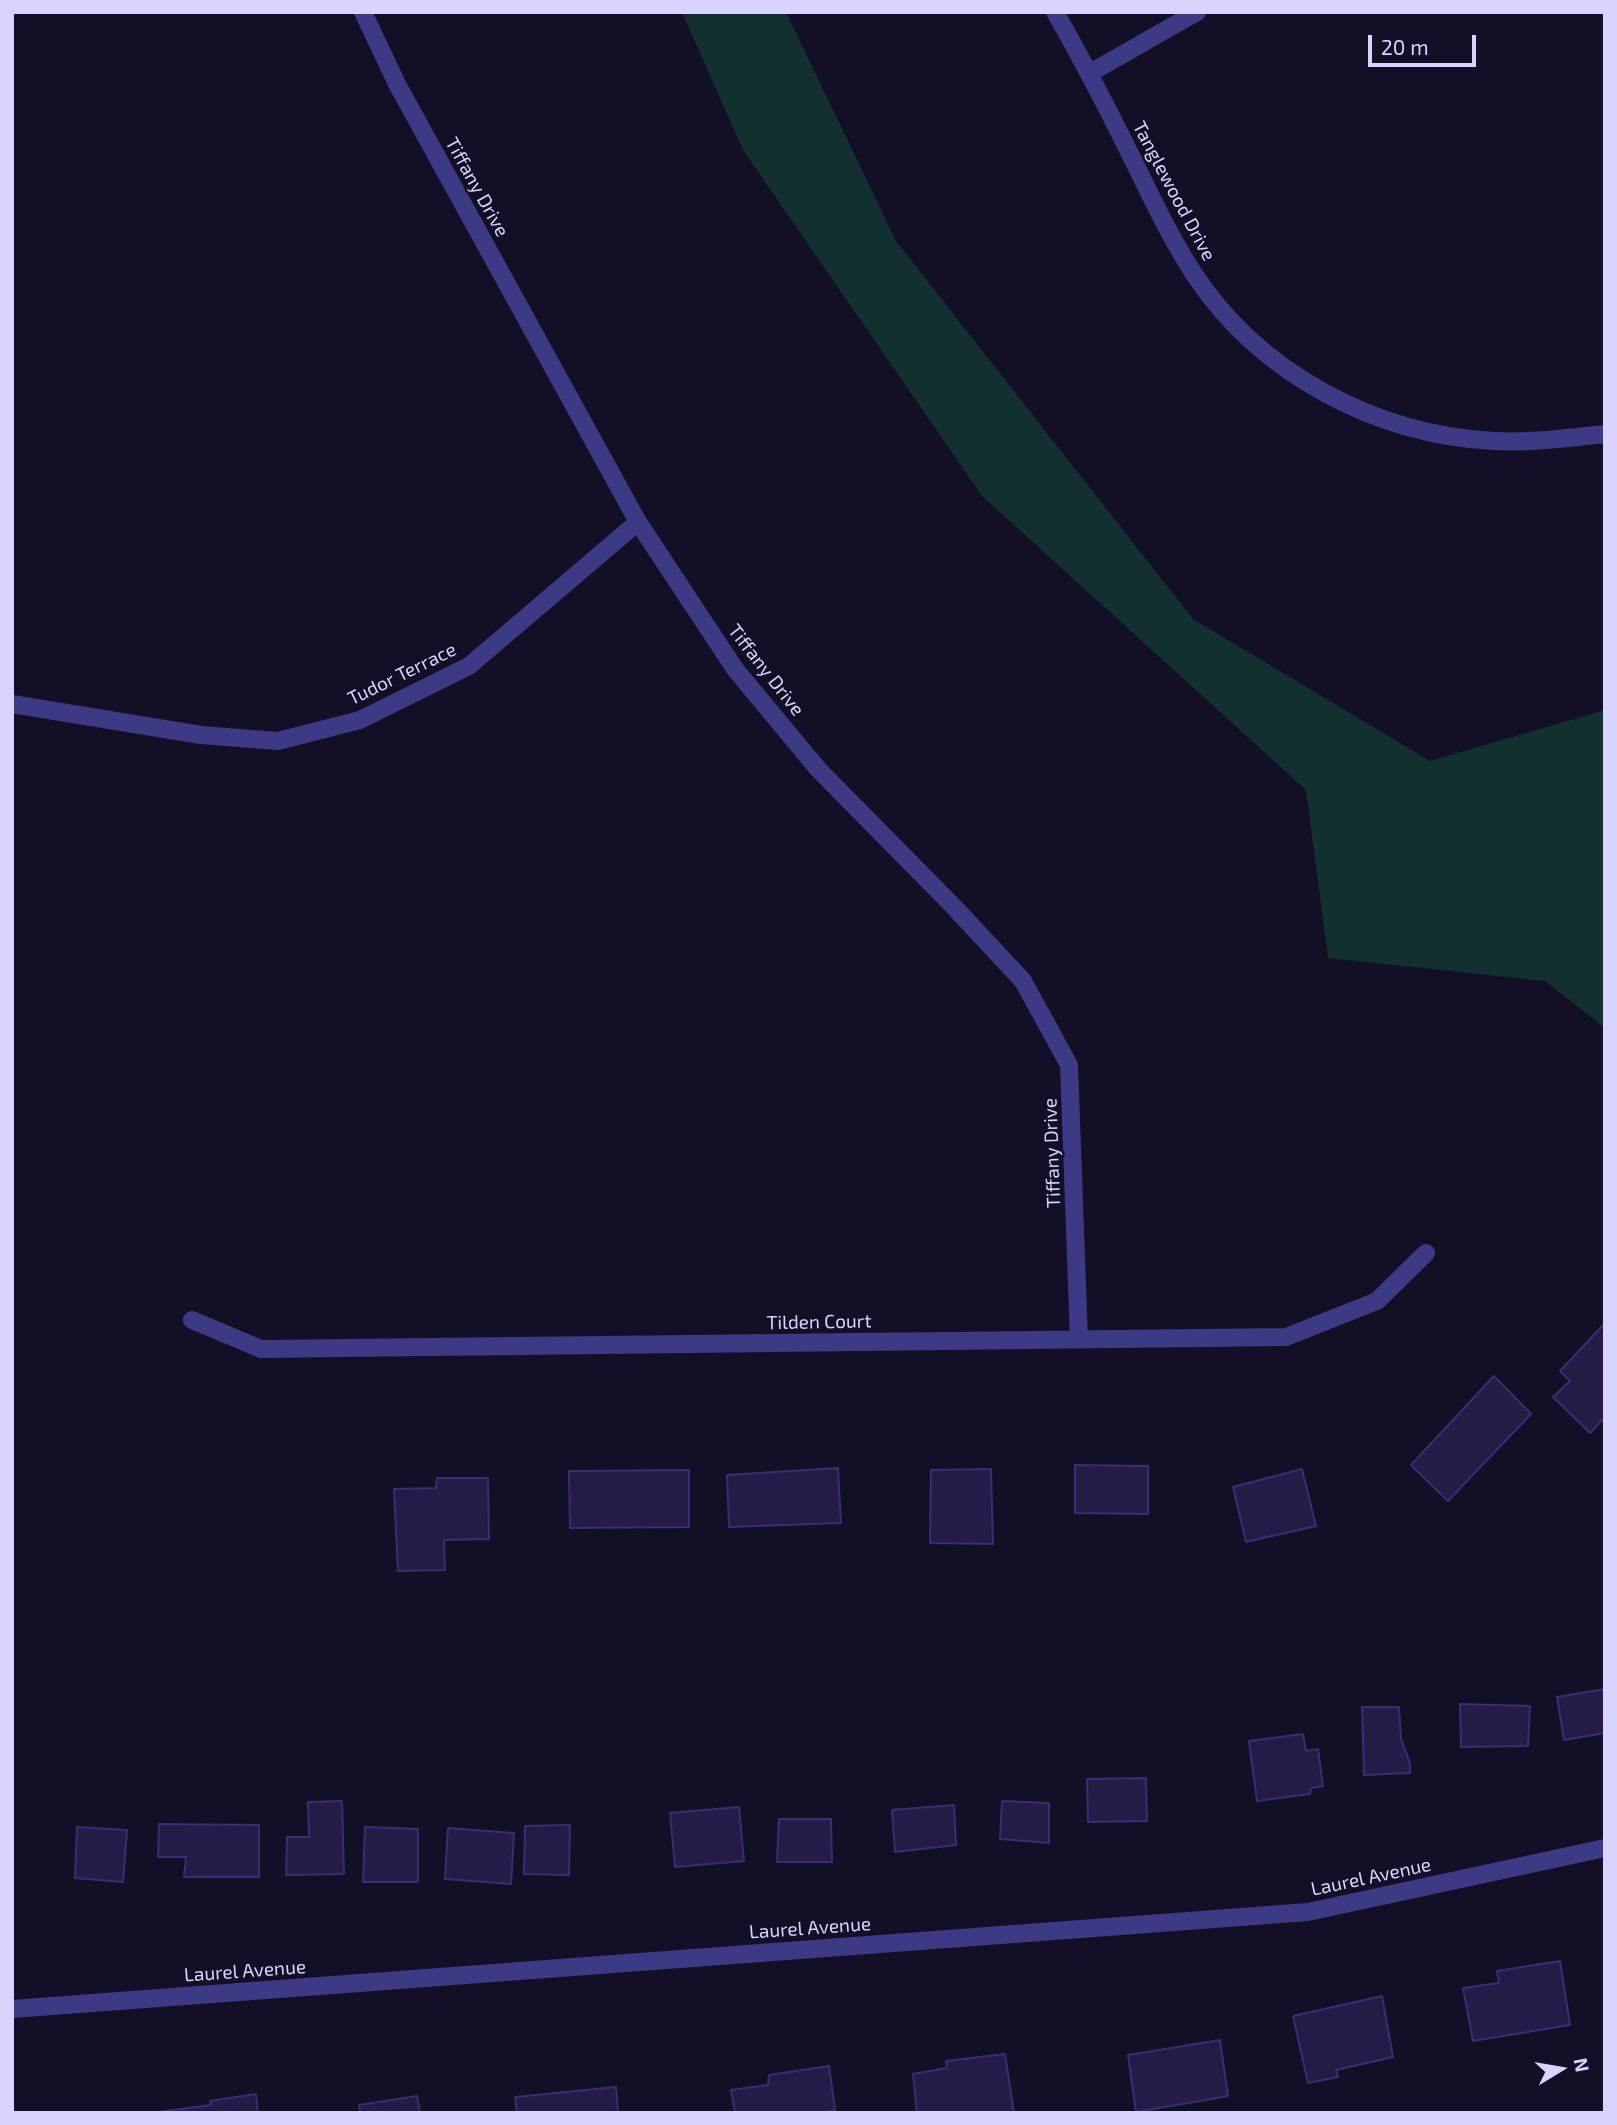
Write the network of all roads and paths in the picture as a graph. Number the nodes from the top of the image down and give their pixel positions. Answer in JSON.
{"nodes":[{"id":1,"x":363,"y":12,"type":"edge"},
{"id":2,"x":1055,"y":12,"type":"edge"},
{"id":3,"x":1197,"y":12,"type":"edge"},
{"id":4,"x":1090,"y":73,"type":"junction"},
{"id":5,"x":1605,"y":434,"type":"edge"},
{"id":6,"x":638,"y":522,"type":"junction"},
{"id":7,"x":12,"y":704,"type":"edge"},
{"id":8,"x":1426,"y":1253,"type":"dead end"},
{"id":9,"x":192,"y":1320,"type":"dead end"},
{"id":10,"x":1079,"y":1340,"type":"junction"},
{"id":11,"x":1605,"y":1847,"type":"edge"},
{"id":12,"x":12,"y":2009,"type":"edge"}],
"edges":[{"from":1,"to":6,"type":"street","name":"Tiffany Drive"},
{"from":2,"to":4,"type":"street","name":"Tanglewood Drive"},
{"from":3,"to":4,"type":"street"},
{"from":4,"to":5,"type":"street","name":"Tanglewood Drive"},
{"from":6,"to":7,"type":"street","name":"Tudor Terrace"},
{"from":6,"to":10,"type":"street","name":"Tiffany Drive"},
{"from":8,"to":10,"type":"street","name":"Tilden Court"},
{"from":9,"to":10,"type":"street","name":"Tilden Court"},
{"from":11,"to":12,"type":"street","name":"Laurel Avenue"}]}
